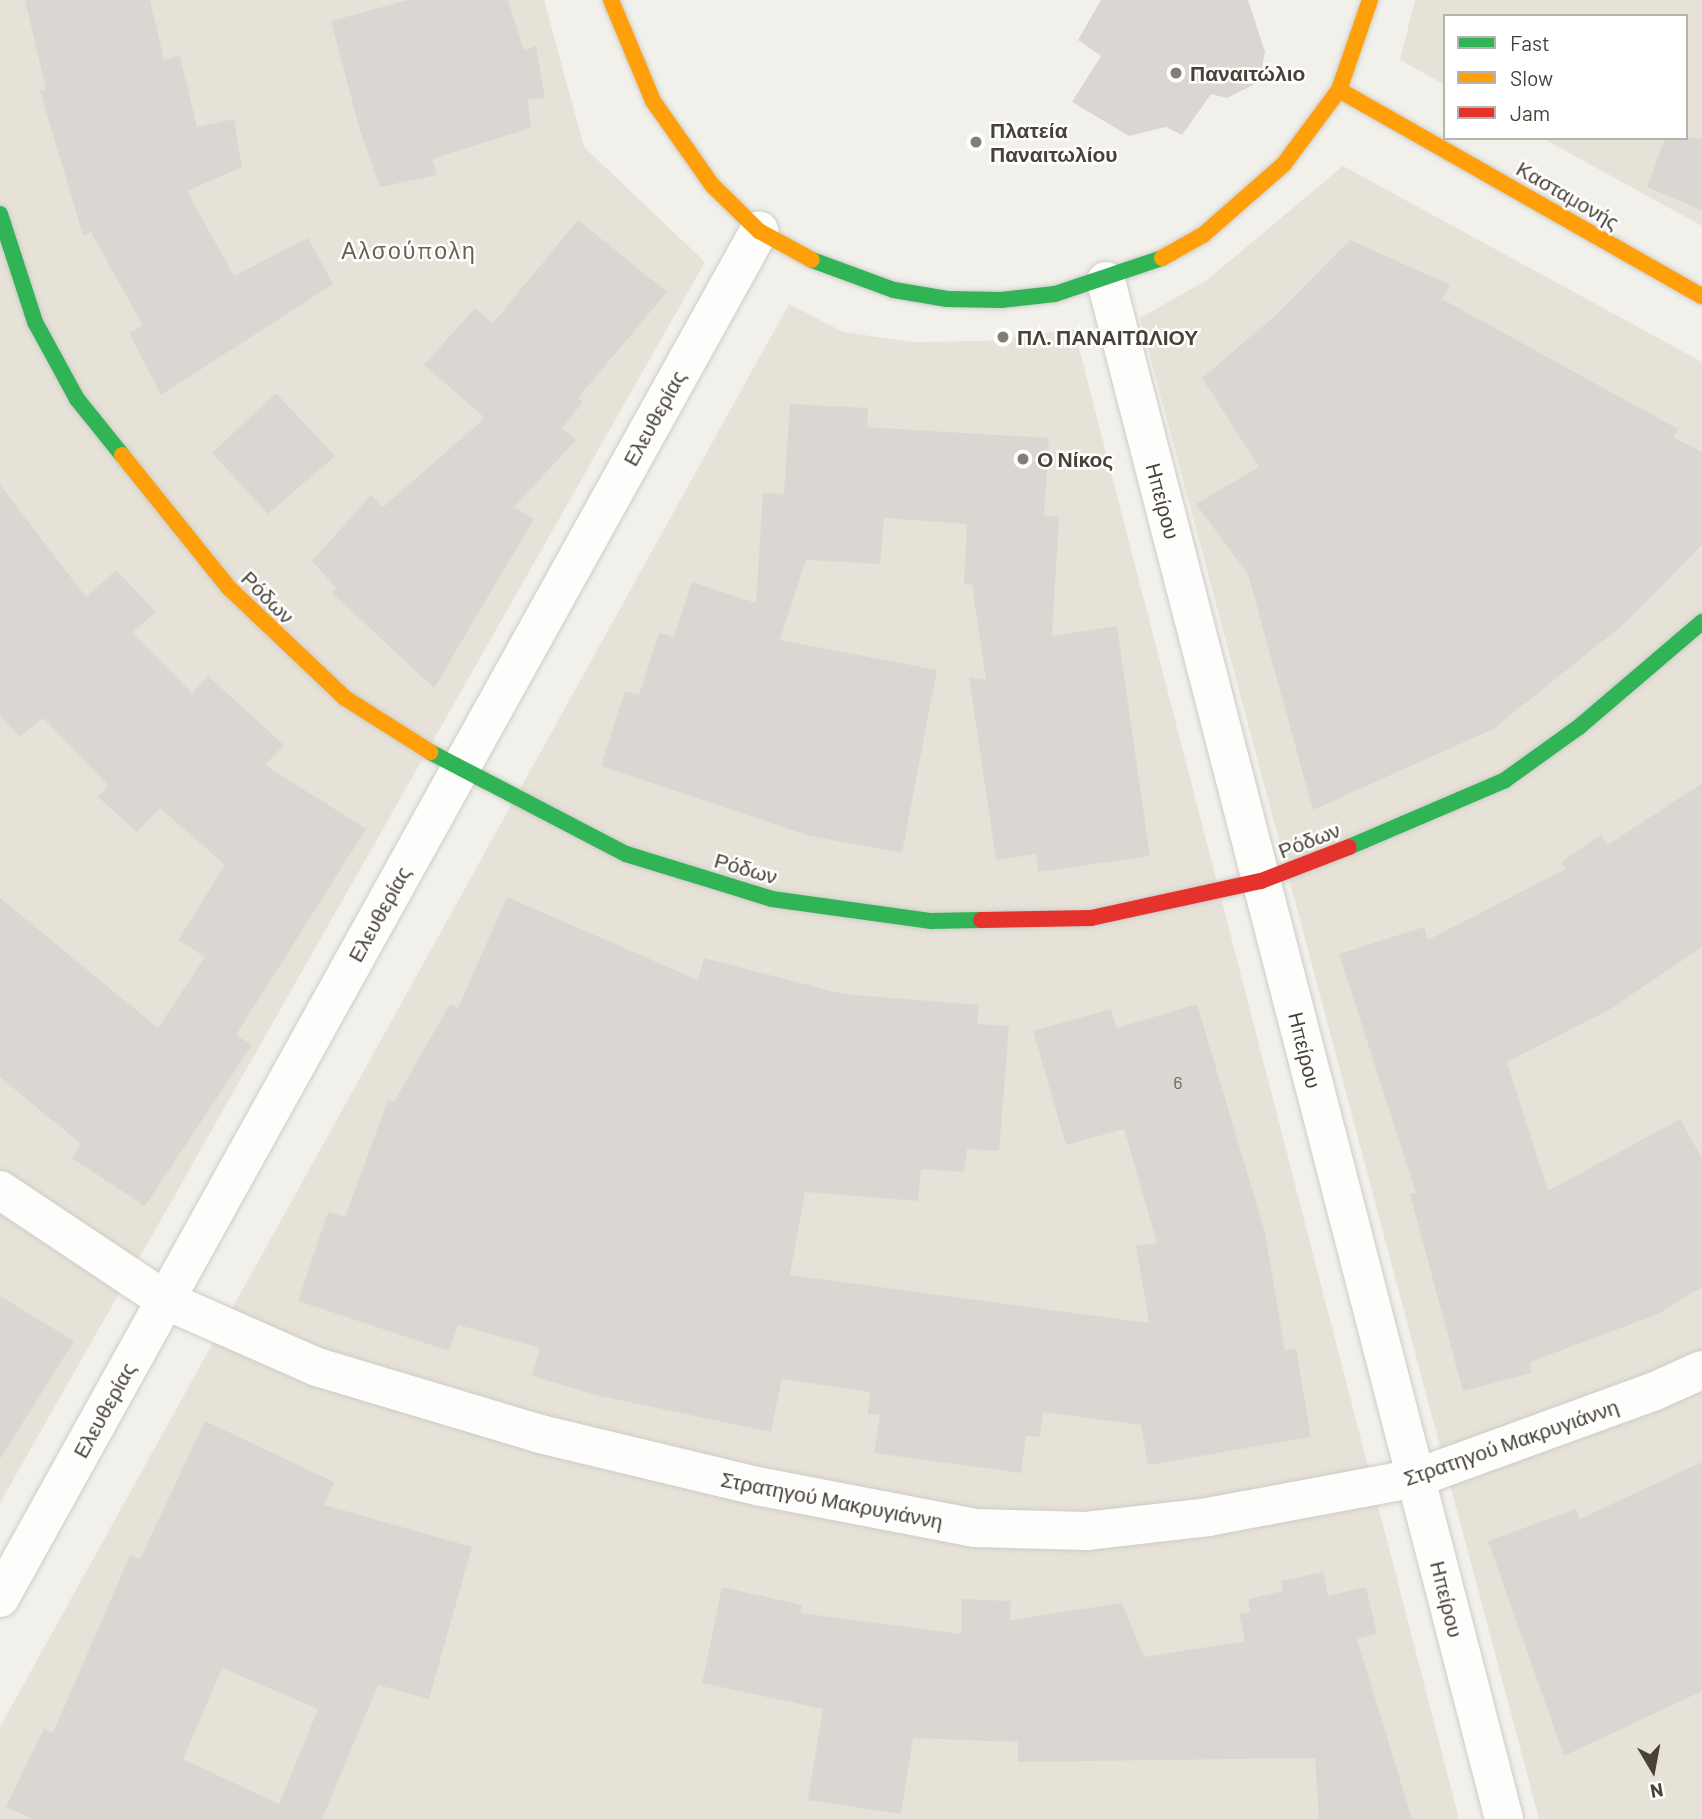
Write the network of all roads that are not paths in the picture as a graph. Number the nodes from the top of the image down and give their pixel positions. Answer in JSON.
{"nodes":[{"id":1,"x":611,"y":0,"type":"edge"},
{"id":2,"x":1370,"y":0,"type":"edge"},
{"id":3,"x":1339,"y":90,"type":"junction"},
{"id":4,"x":0,"y":214,"type":"edge"},
{"id":5,"x":759,"y":231,"type":"junction"},
{"id":6,"x":1106,"y":281,"type":"junction"},
{"id":7,"x":1702,"y":296,"type":"edge"},
{"id":8,"x":1702,"y":622,"type":"edge"},
{"id":9,"x":458,"y":771,"type":"junction"},
{"id":10,"x":1262,"y":881,"type":"junction"},
{"id":11,"x":0,"y":1190,"type":"edge"},
{"id":12,"x":165,"y":1300,"type":"junction"},
{"id":13,"x":1702,"y":1370,"type":"edge"},
{"id":14,"x":1416,"y":1478,"type":"junction"},
{"id":15,"x":0,"y":1598,"type":"edge"},
{"id":16,"x":1504,"y":1819,"type":"edge"}],
"edges":[{"from":1,"to":5,"type":"street"},
{"from":2,"to":3,"type":"street"},
{"from":3,"to":6,"type":"street"},
{"from":3,"to":7,"type":"street","name":"Κασταμονής"},
{"from":4,"to":9,"type":"street","name":"Ρόδων"},
{"from":5,"to":6,"type":"street"},
{"from":5,"to":9,"type":"street","name":"Ελευθερίας"},
{"from":6,"to":10,"type":"street","name":"Ηπείρου"},
{"from":8,"to":10,"type":"street","name":"Ρόδων"},
{"from":9,"to":10,"type":"street","name":"Ρόδων"},
{"from":9,"to":12,"type":"street","name":"Ελευθερίας"},
{"from":10,"to":14,"type":"street","name":"Ηπείρου"},
{"from":11,"to":12,"type":"street","name":"Στρατηγού Μακρυγιάννη"},
{"from":12,"to":14,"type":"street","name":"Στρατηγού Μακρυγιάννη"},
{"from":12,"to":15,"type":"street","name":"Ελευθερίας"},
{"from":13,"to":14,"type":"street","name":"Στρατηγού Μακρυγιάννη"},
{"from":14,"to":16,"type":"street","name":"Ηπείρου"}]}
